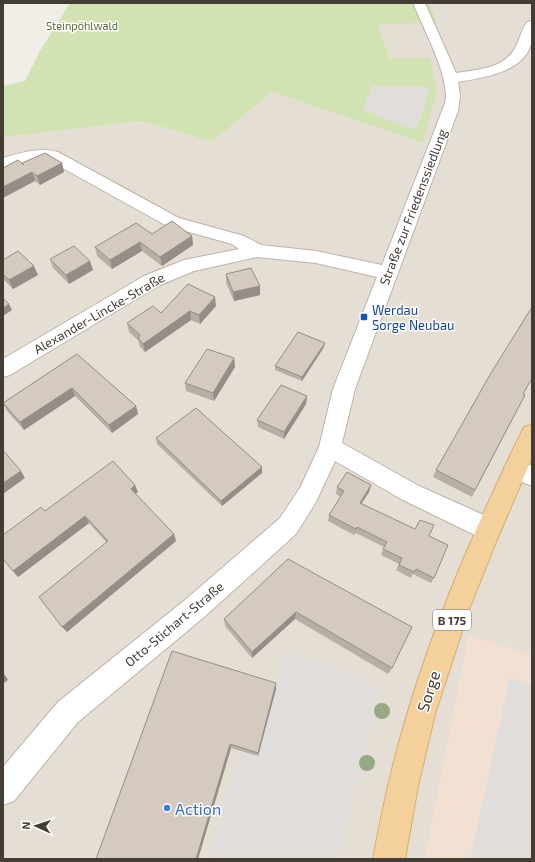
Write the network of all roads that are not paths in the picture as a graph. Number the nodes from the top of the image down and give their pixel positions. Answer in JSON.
{"nodes":[{"id":1,"x":419,"y":3,"type":"edge"},
{"id":2,"x":532,"y":25,"type":"edge"},
{"id":3,"x":449,"y":79,"type":"junction"},
{"id":4,"x":3,"y":163,"type":"edge"},
{"id":5,"x":257,"y":251,"type":"junction"},
{"id":6,"x":387,"y":273,"type":"junction"},
{"id":7,"x":3,"y":369,"type":"edge"},
{"id":8,"x":532,"y":434,"type":"edge"},
{"id":9,"x":330,"y":447,"type":"junction"},
{"id":10,"x":524,"y":473,"type":"edge"},
{"id":11,"x":488,"y":529,"type":"junction"},
{"id":12,"x":3,"y":790,"type":"edge"},
{"id":13,"x":389,"y":859,"type":"edge"}],
"edges":[{"from":1,"to":3,"type":"street","name":"Straße zur Friedenssiedlung"},
{"from":2,"to":3,"type":"street"},
{"from":3,"to":6,"type":"street","name":"Straße zur Friedenssiedlung"},
{"from":4,"to":5,"type":"street"},
{"from":5,"to":6,"type":"street","name":"Alexander-Lincke-Straße"},
{"from":5,"to":7,"type":"street","name":"Alexander-Lincke-Straße"},
{"from":6,"to":9,"type":"street","name":"Straße zur Friedenssiedlung"},
{"from":8,"to":10,"type":"main road","number":"B 175"},
{"from":9,"to":11,"type":"street"},
{"from":9,"to":12,"type":"street","name":"Otto-Stichart-Straße"},
{"from":10,"to":11,"type":"main road","number":"B 175"},
{"from":11,"to":13,"type":"main road","name":"Sorge","number":"B 175"}]}
